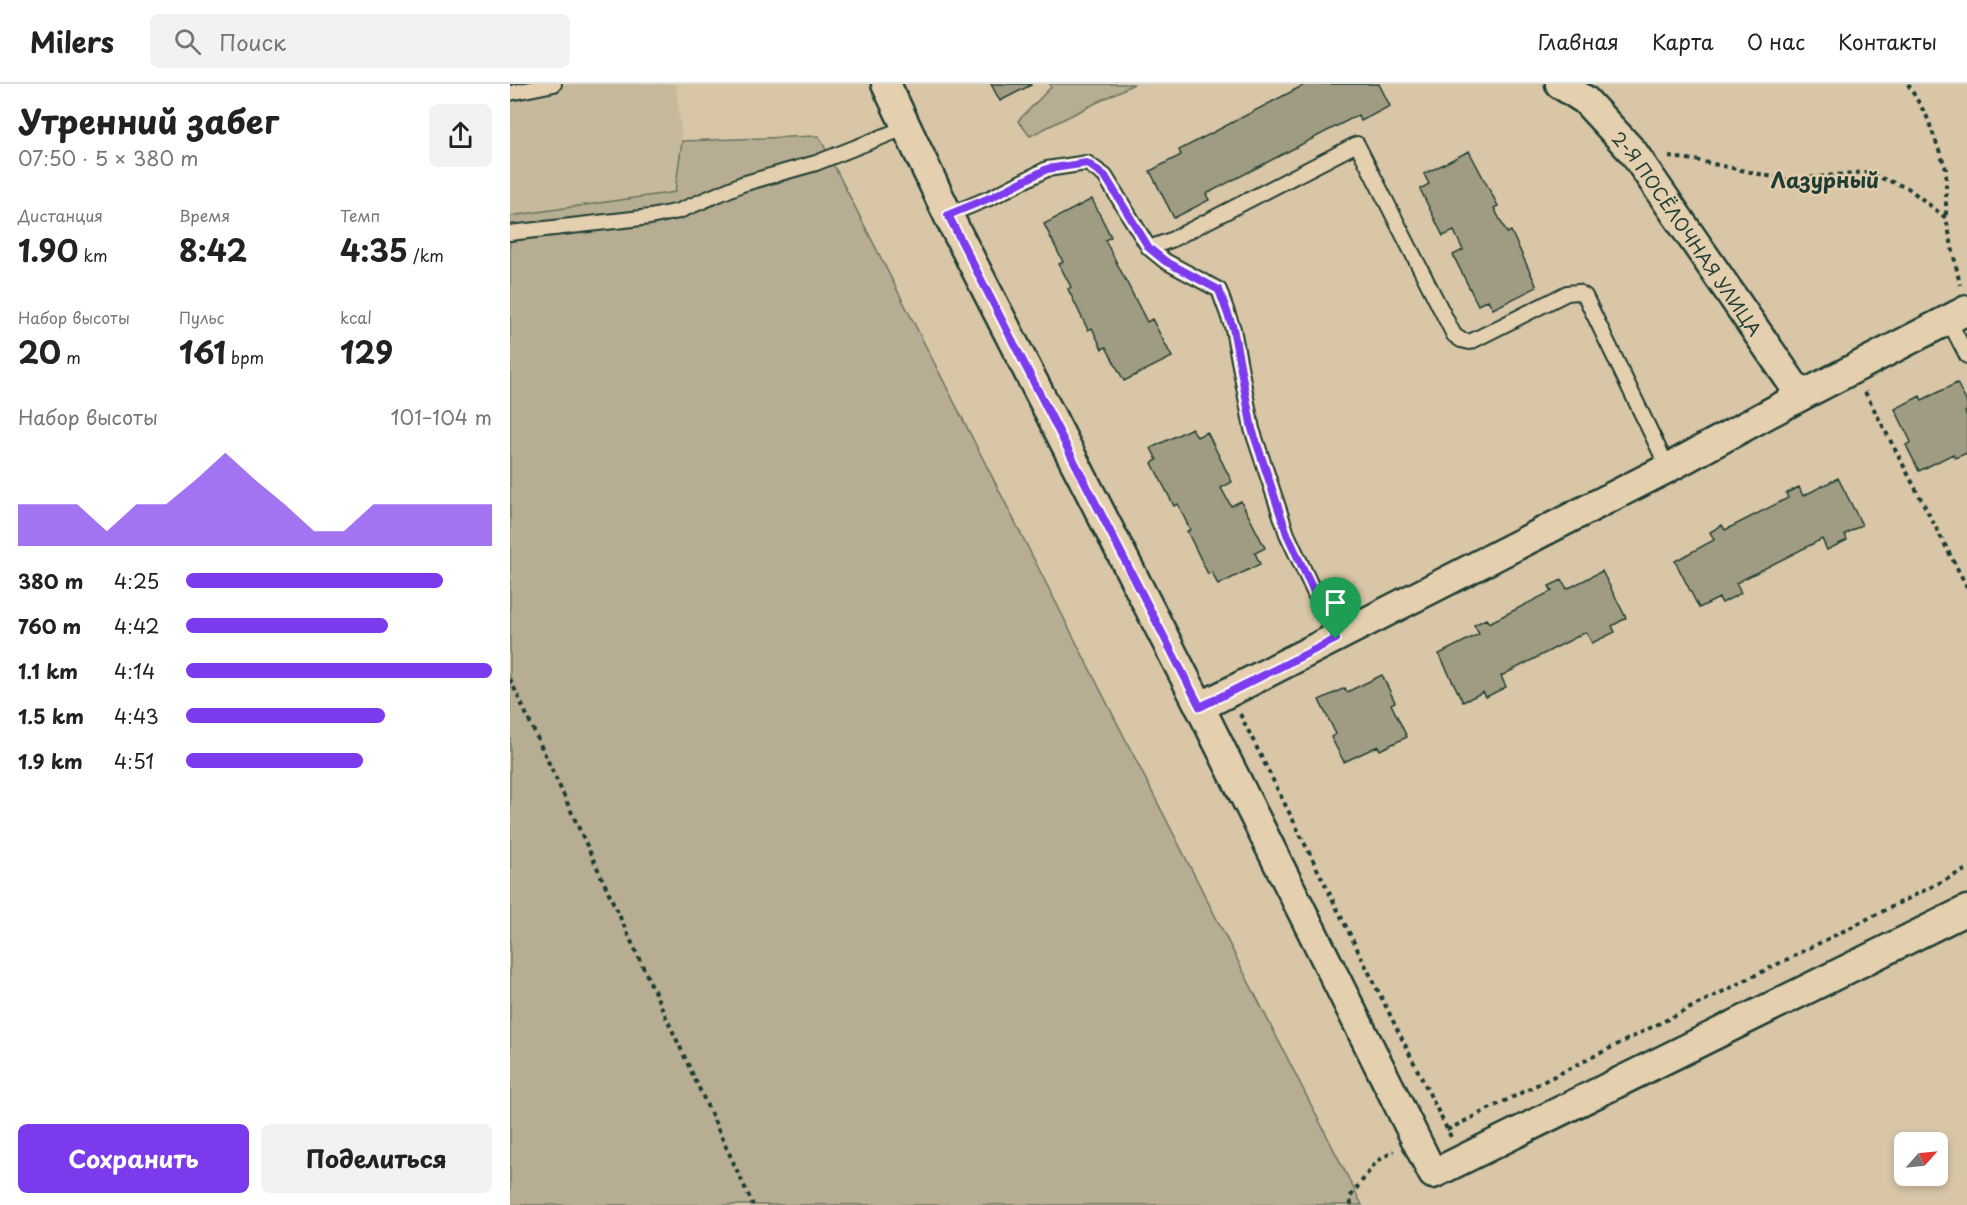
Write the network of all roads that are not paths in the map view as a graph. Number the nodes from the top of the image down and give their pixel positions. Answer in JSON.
{"nodes":[{"id":1,"x":554,"y":84,"type":"edge"},
{"id":2,"x":886,"y":84,"type":"edge"},
{"id":3,"x":1560,"y":84,"type":"edge"},
{"id":4,"x":510,"y":93,"type":"edge"},
{"id":5,"x":907,"y":127,"type":"junction"},
{"id":6,"x":948,"y":215,"type":"junction"},
{"id":7,"x":510,"y":233,"type":"edge"},
{"id":8,"x":1149,"y":248,"type":"junction"},
{"id":9,"x":1959,"y":307,"type":"edge"},
{"id":10,"x":1967,"y":356,"type":"edge"},
{"id":11,"x":1801,"y":396,"type":"junction"},
{"id":12,"x":1668,"y":468,"type":"junction"},
{"id":13,"x":1336,"y":639,"type":"junction"},
{"id":14,"x":1200,"y":707,"type":"junction"},
{"id":15,"x":1967,"y":910,"type":"edge"}],
"edges":[{"from":1,"to":4,"type":"lane"},
{"from":2,"to":5,"type":"street"},
{"from":3,"to":11,"type":"street","name":"2-Я ПОСЁЛОЧНАЯ УЛИЦА"},
{"from":5,"to":6,"type":"street"},
{"from":5,"to":7,"type":"lane"},
{"from":6,"to":8,"type":"lane"},
{"from":6,"to":14,"type":"street"},
{"from":8,"to":12,"type":"lane"},
{"from":8,"to":13,"type":"lane"},
{"from":9,"to":10,"type":"lane"},
{"from":9,"to":11,"type":"street"},
{"from":11,"to":12,"type":"street"},
{"from":12,"to":13,"type":"street"},
{"from":13,"to":14,"type":"street"},
{"from":14,"to":15,"type":"street"}]}
